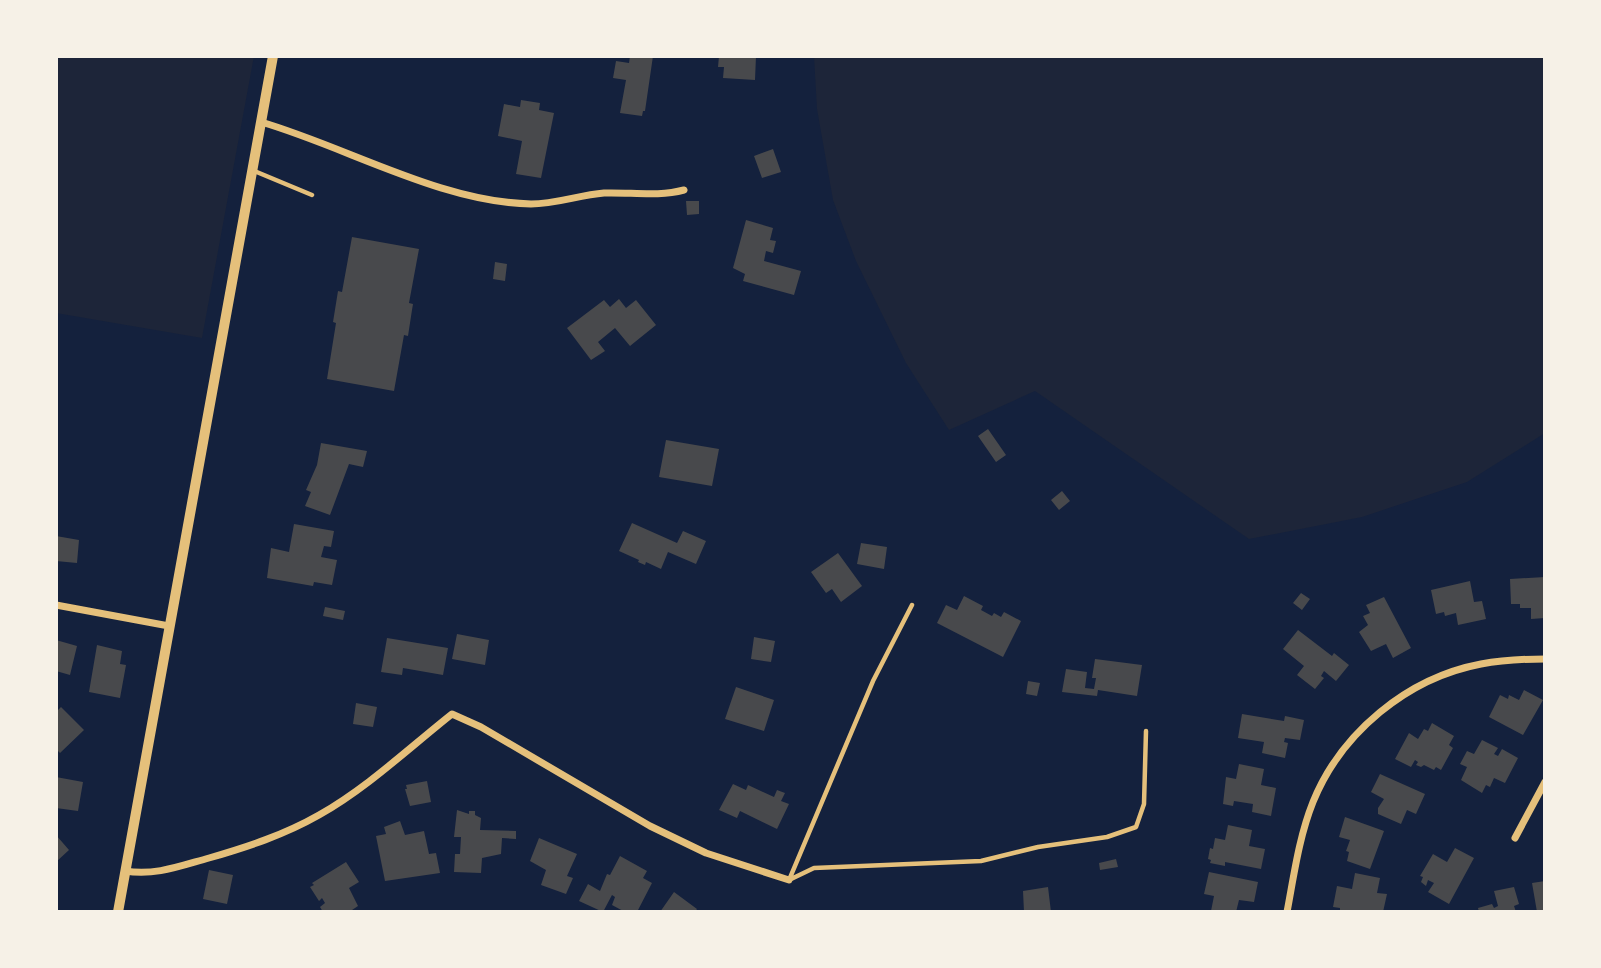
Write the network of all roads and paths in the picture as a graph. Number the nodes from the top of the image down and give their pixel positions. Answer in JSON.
{"nodes":[{"id":1,"x":272,"y":56,"type":"edge"},
{"id":2,"x":261,"y":122,"type":"junction"},
{"id":3,"x":252,"y":170,"type":"junction"},
{"id":4,"x":684,"y":190,"type":"dead end"},
{"id":5,"x":313,"y":195,"type":"dead end"},
{"id":6,"x":56,"y":605,"type":"edge"},
{"id":7,"x":912,"y":605,"type":"dead end"},
{"id":8,"x":169,"y":626,"type":"junction"},
{"id":9,"x":1545,"y":659,"type":"edge"},
{"id":10,"x":1146,"y":731,"type":"dead end"},
{"id":11,"x":1545,"y":782,"type":"edge"},
{"id":12,"x":1516,"y":838,"type":"dead end"},
{"id":13,"x":125,"y":871,"type":"junction"},
{"id":14,"x":789,"y":880,"type":"junction"},
{"id":15,"x":118,"y":912,"type":"edge"},
{"id":16,"x":1287,"y":912,"type":"edge"}],
"edges":[{"from":1,"to":2,"type":"street"},
{"from":2,"to":3,"type":"street"},
{"from":2,"to":4,"type":"street"},
{"from":3,"to":5,"type":"lane"},
{"from":3,"to":8,"type":"street"},
{"from":6,"to":8,"type":"street"},
{"from":7,"to":14,"type":"lane"},
{"from":8,"to":13,"type":"street"},
{"from":9,"to":16,"type":"street"},
{"from":10,"to":14,"type":"lane"},
{"from":11,"to":12,"type":"street"},
{"from":13,"to":14,"type":"street"},
{"from":13,"to":15,"type":"street"}]}
